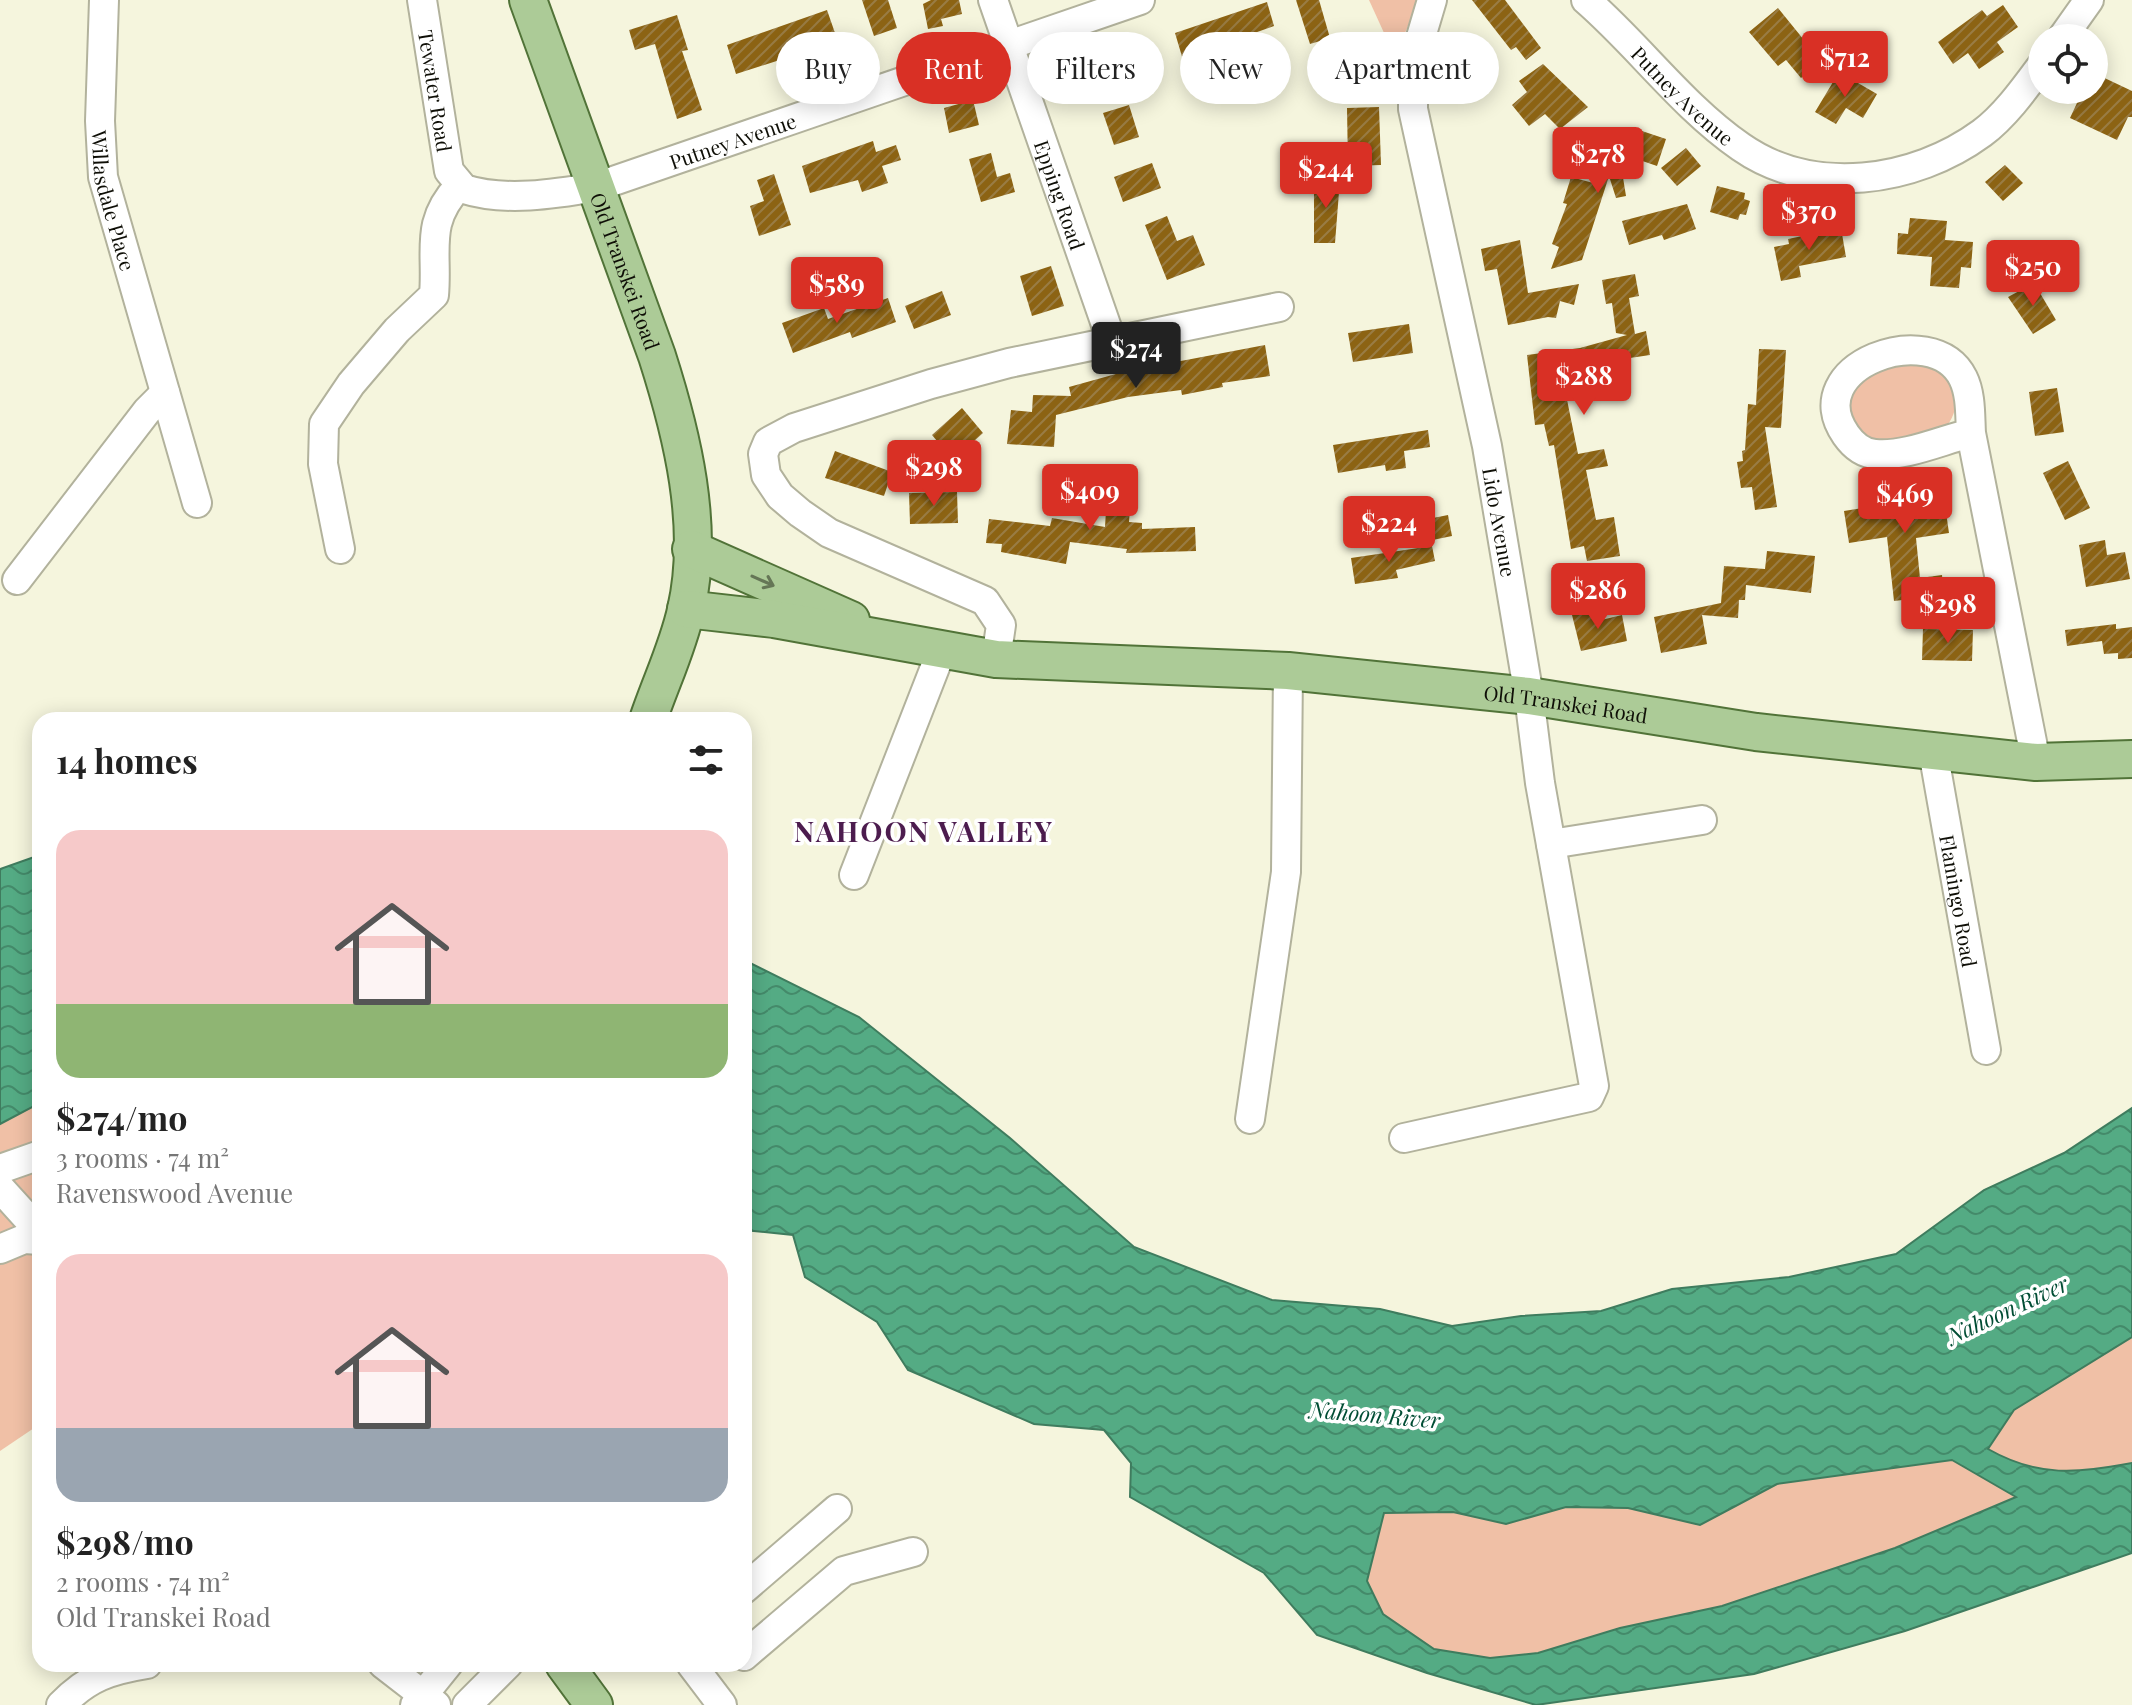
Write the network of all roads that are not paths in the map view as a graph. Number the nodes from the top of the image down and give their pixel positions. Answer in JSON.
{"nodes":[{"id":1,"x":104,"y":0,"type":"edge"},
{"id":2,"x":422,"y":0,"type":"edge"},
{"id":3,"x":528,"y":0,"type":"edge"},
{"id":4,"x":993,"y":0,"type":"edge"},
{"id":5,"x":1140,"y":0,"type":"edge"},
{"id":6,"x":1432,"y":0,"type":"edge"},
{"id":7,"x":1586,"y":0,"type":"edge"},
{"id":8,"x":2089,"y":0,"type":"edge"},
{"id":9,"x":2072,"y":24,"type":"edge"},
{"id":10,"x":1004,"y":32,"type":"edge"},
{"id":11,"x":1011,"y":44,"type":"edge"},
{"id":12,"x":1011,"y":51,"type":"edge"},
{"id":13,"x":2028,"y":82,"type":"edge"},
{"id":14,"x":896,"y":84,"type":"edge"},
{"id":15,"x":459,"y":186,"type":"junction"},
{"id":16,"x":596,"y":187,"type":"junction"},
{"id":17,"x":1279,"y":307,"type":"dead end"},
{"id":18,"x":1112,"y":342,"type":"junction"},
{"id":19,"x":165,"y":393,"type":"junction"},
{"id":20,"x":1971,"y":433,"type":"junction"},
{"id":21,"x":197,"y":503,"type":"dead end"},
{"id":22,"x":340,"y":549,"type":"dead end"},
{"id":23,"x":691,"y":549,"type":"junction"},
{"id":24,"x":17,"y":580,"type":"dead end"},
{"id":25,"x":686,"y":609,"type":"junction"},
{"id":26,"x":905,"y":644,"type":"junction"},
{"id":27,"x":941,"y":652,"type":"junction"},
{"id":28,"x":996,"y":659,"type":"junction"},
{"id":29,"x":1288,"y":671,"type":"junction"},
{"id":30,"x":1529,"y":696,"type":"junction"},
{"id":31,"x":651,"y":712,"type":"edge"},
{"id":32,"x":1933,"y":751,"type":"junction"},
{"id":33,"x":2132,"y":759,"type":"edge"},
{"id":34,"x":2036,"y":762,"type":"junction"},
{"id":35,"x":1702,"y":820,"type":"dead end"},
{"id":36,"x":1551,"y":844,"type":"junction"},
{"id":37,"x":854,"y":875,"type":"dead end"},
{"id":38,"x":1986,"y":1050,"type":"dead end"},
{"id":39,"x":1250,"y":1119,"type":"dead end"},
{"id":40,"x":1404,"y":1138,"type":"dead end"},
{"id":41,"x":32,"y":1158,"type":"edge"},
{"id":42,"x":0,"y":1169,"type":"edge"},
{"id":43,"x":0,"y":1188,"type":"edge"},
{"id":44,"x":32,"y":1226,"type":"edge"},
{"id":45,"x":32,"y":1240,"type":"edge"},
{"id":46,"x":0,"y":1249,"type":"edge"},
{"id":47,"x":837,"y":1509,"type":"dead end"},
{"id":48,"x":913,"y":1552,"type":"dead end"},
{"id":49,"x":752,"y":1582,"type":"edge"},
{"id":50,"x":752,"y":1649,"type":"edge"},
{"id":51,"x":109,"y":1672,"type":"edge"},
{"id":52,"x":392,"y":1672,"type":"edge"},
{"id":53,"x":443,"y":1672,"type":"edge"},
{"id":54,"x":500,"y":1672,"type":"edge"},
{"id":55,"x":565,"y":1672,"type":"edge"},
{"id":56,"x":725,"y":1672,"type":"edge"},
{"id":57,"x":708,"y":1685,"type":"edge"},
{"id":58,"x":424,"y":1701,"type":"edge"},
{"id":59,"x":61,"y":1705,"type":"edge"},
{"id":60,"x":467,"y":1705,"type":"edge"},
{"id":61,"x":594,"y":1705,"type":"edge"}],
"edges":[{"from":1,"to":19,"type":"street","name":"Willasdale Place"},
{"from":2,"to":15,"type":"street","name":"Tewater Road"},
{"from":3,"to":16,"type":"main road","name":"Old Transkei Road"},
{"from":4,"to":10,"type":"street","name":"Epping Road"},
{"from":5,"to":11,"type":"street","name":"Putney Avenue"},
{"from":6,"to":30,"type":"street","name":"Lido Avenue"},
{"from":7,"to":13,"type":"street","name":"Putney Avenue"},
{"from":8,"to":9,"type":"street"},
{"from":12,"to":18,"type":"street","name":"Epping Road"},
{"from":14,"to":16,"type":"street","name":"Putney Avenue"},
{"from":15,"to":16,"type":"street"},
{"from":15,"to":22,"type":"street"},
{"from":16,"to":23,"type":"main road","name":"Old Transkei Road"},
{"from":17,"to":18,"type":"street"},
{"from":18,"to":28,"type":"street"},
{"from":19,"to":21,"type":"street","name":"Willasdale Place"},
{"from":19,"to":24,"type":"street"},
{"from":20,"to":20,"type":"street"},
{"from":20,"to":34,"type":"street"},
{"from":23,"to":25,"type":"main road","name":"Old Transkei Road"},
{"from":23,"to":26,"type":"main road","name":"Old Transkei Road","one_way":true},
{"from":25,"to":26,"type":"main road","name":"Old Transkei Road"},
{"from":25,"to":31,"type":"main road"},
{"from":26,"to":27,"type":"main road","name":"Old Transkei Road"},
{"from":27,"to":28,"type":"main road","name":"Old Transkei Road"},
{"from":27,"to":37,"type":"street"},
{"from":28,"to":29,"type":"main road","name":"Old Transkei Road"},
{"from":29,"to":30,"type":"main road","name":"Old Transkei Road"},
{"from":29,"to":39,"type":"street"},
{"from":30,"to":32,"type":"main road","name":"Old Transkei Road"},
{"from":30,"to":36,"type":"street","name":"Lido Avenue"},
{"from":32,"to":34,"type":"main road","name":"Old Transkei Road"},
{"from":32,"to":38,"type":"street","name":"Flamingo Road"},
{"from":33,"to":34,"type":"main road","name":"Old Transkei Road"},
{"from":35,"to":36,"type":"street"},
{"from":36,"to":40,"type":"street","name":"Lido Avenue"},
{"from":41,"to":42,"type":"street"},
{"from":43,"to":44,"type":"street"},
{"from":45,"to":46,"type":"street"},
{"from":47,"to":49,"type":"street"},
{"from":48,"to":50,"type":"street"},
{"from":51,"to":59,"type":"street"},
{"from":52,"to":58,"type":"street"},
{"from":53,"to":58,"type":"street"},
{"from":54,"to":60,"type":"street"},
{"from":55,"to":61,"type":"main road"},
{"from":56,"to":57,"type":"street"}]}
